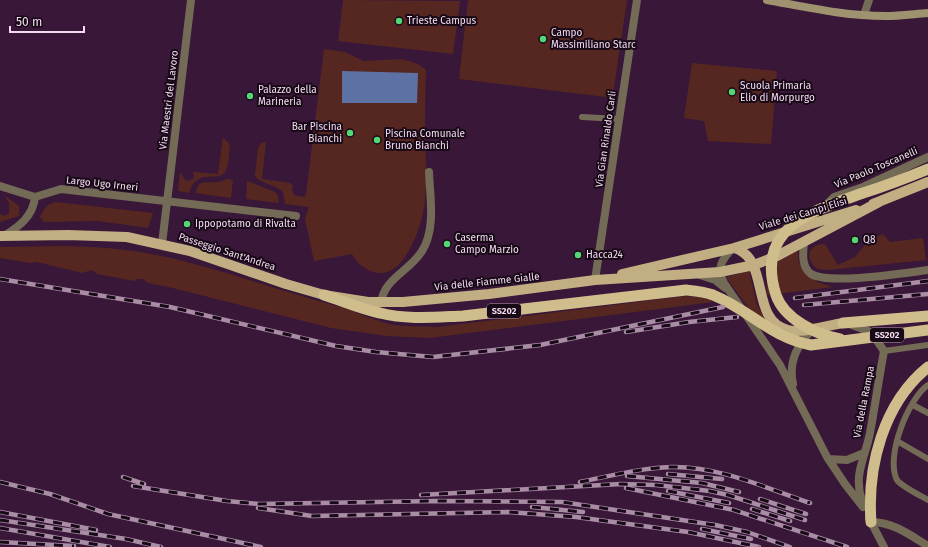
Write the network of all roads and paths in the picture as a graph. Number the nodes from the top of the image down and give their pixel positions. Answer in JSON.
{"nodes":[{"id":1,"x":192,"y":0,"type":"edge"},
{"id":2,"x":637,"y":0,"type":"edge"},
{"id":3,"x":767,"y":0,"type":"edge"},
{"id":4,"x":862,"y":0,"type":"edge"},
{"id":5,"x":869,"y":0,"type":"edge"},
{"id":6,"x":928,"y":13,"type":"edge"},
{"id":7,"x":864,"y":15,"type":"junction"},
{"id":8,"x":582,"y":117,"type":"dead end"},
{"id":9,"x":619,"y":119,"type":"junction"},
{"id":10,"x":928,"y":157,"type":"edge"},
{"id":11,"x":928,"y":169,"type":"edge"},
{"id":12,"x":429,"y":172,"type":"dead end"},
{"id":13,"x":928,"y":182,"type":"edge"},
{"id":14,"x":0,"y":186,"type":"edge"},
{"id":15,"x":35,"y":197,"type":"junction"},
{"id":16,"x":167,"y":202,"type":"junction"},
{"id":17,"x":879,"y":202,"type":"junction"},
{"id":18,"x":296,"y":216,"type":"dead end"},
{"id":19,"x":826,"y":219,"type":"junction"},
{"id":20,"x":2,"y":236,"type":"edge"},
{"id":21,"x":804,"y":242,"type":"junction"},
{"id":22,"x":162,"y":244,"type":"junction"},
{"id":23,"x":734,"y":248,"type":"junction"},
{"id":24,"x":754,"y":265,"type":"junction"},
{"id":25,"x":928,"y":270,"type":"edge"},
{"id":26,"x":720,"y":272,"type":"junction"},
{"id":27,"x":698,"y":274,"type":"junction"},
{"id":28,"x":595,"y":280,"type":"junction"},
{"id":29,"x":728,"y":290,"type":"junction"},
{"id":30,"x":324,"y":295,"type":"junction"},
{"id":31,"x":381,"y":303,"type":"junction"},
{"id":32,"x":928,"y":316,"type":"edge"},
{"id":33,"x":844,"y":323,"type":"junction"},
{"id":34,"x":817,"y":327,"type":"junction"},
{"id":35,"x":928,"y":330,"type":"edge"},
{"id":36,"x":847,"y":341,"type":"junction"},
{"id":37,"x":928,"y":345,"type":"edge"},
{"id":38,"x":884,"y":351,"type":"junction"},
{"id":39,"x":928,"y":367,"type":"edge"},
{"id":40,"x":928,"y":385,"type":"edge"},
{"id":41,"x":795,"y":391,"type":"junction"},
{"id":42,"x":913,"y":405,"type":"junction"},
{"id":43,"x":928,"y":413,"type":"edge"},
{"id":44,"x":897,"y":441,"type":"junction"},
{"id":45,"x":864,"y":453,"type":"junction"},
{"id":46,"x":829,"y":459,"type":"junction"},
{"id":47,"x":928,"y":459,"type":"edge"},
{"id":48,"x":928,"y":500,"type":"edge"},
{"id":49,"x":864,"y":508,"type":"junction"},
{"id":50,"x":871,"y":522,"type":"junction"},
{"id":51,"x":928,"y":546,"type":"edge"},
{"id":52,"x":884,"y":547,"type":"edge"}],
"edges":[{"from":1,"to":16,"type":"street","name":"Via Maestri del Lavoro"},
{"from":2,"to":9,"type":"street","name":"Via Gian Rinaldo Carli"},
{"from":3,"to":7,"type":"main road"},
{"from":4,"to":7,"type":"street"},
{"from":5,"to":7,"type":"street"},
{"from":6,"to":7,"type":"main road"},
{"from":8,"to":9,"type":"lane"},
{"from":9,"to":28,"type":"street","name":"Via Gian Rinaldo Carli"},
{"from":10,"to":19,"type":"street","name":"Via Paolo Toscanelli"},
{"from":11,"to":36,"type":"highway","number":"SS202"},
{"from":12,"to":31,"type":"street"},
{"from":13,"to":17,"type":"main road","name":"Viale dei Campi Elisi"},
{"from":14,"to":15,"type":"street"},
{"from":15,"to":16,"type":"street","name":"Largo Ugo Irneri"},
{"from":15,"to":20,"type":"street"},
{"from":16,"to":18,"type":"street","name":"Largo Ugo Irneri"},
{"from":16,"to":22,"type":"street"},
{"from":17,"to":19,"type":"main road","name":"Viale dei Campi Elisi"},
{"from":17,"to":21,"type":"main road","name":"Viale dei Campi Elisi"},
{"from":19,"to":23,"type":"main road","name":"Viale dei Campi Elisi"},
{"from":20,"to":22,"type":"main road","name":"Passeggio Sant'Andrea"},
{"from":21,"to":24,"type":"main road","name":"Viale dei Campi Elisi"},
{"from":21,"to":25,"type":"street"},
{"from":22,"to":30,"type":"main road","name":"Passeggio Sant'Andrea"},
{"from":23,"to":24,"type":"main road"},
{"from":23,"to":26,"type":"street"},
{"from":23,"to":28,"type":"main road","name":"Via delle Fiamme Gialle"},
{"from":24,"to":26,"type":"main road","name":"Via delle Fiamme Gialle"},
{"from":24,"to":34,"type":"main road","number":"SS202"},
{"from":26,"to":27,"type":"main road","name":"Via delle Fiamme Gialle"},
{"from":26,"to":29,"type":"street","name":"Via della Rampa"},
{"from":27,"to":28,"type":"main road","name":"Via delle Fiamme Gialle"},
{"from":27,"to":29,"type":"street","name":"Via della Rampa"},
{"from":28,"to":31,"type":"main road","name":"Via delle Fiamme Gialle"},
{"from":29,"to":41,"type":"street","name":"Via della Rampa"},
{"from":30,"to":31,"type":"main road","name":"Via delle Fiamme Gialle"},
{"from":30,"to":36,"type":"highway","number":"SS202"},
{"from":32,"to":33,"type":"highway","number":"SS202"},
{"from":33,"to":34,"type":"main road","number":"SS202"},
{"from":33,"to":38,"type":"street"},
{"from":34,"to":41,"type":"street","name":"Via della Rampa"},
{"from":35,"to":36,"type":"highway","number":"SS202"},
{"from":37,"to":38,"type":"lane"},
{"from":38,"to":45,"type":"street","name":"Via della Rampa"},
{"from":39,"to":50,"type":"highway"},
{"from":40,"to":42,"type":"lane"},
{"from":41,"to":46,"type":"street","name":"Via della Rampa"},
{"from":42,"to":43,"type":"lane"},
{"from":42,"to":44,"type":"lane"},
{"from":44,"to":47,"type":"lane"},
{"from":44,"to":48,"type":"lane"},
{"from":45,"to":46,"type":"street"},
{"from":45,"to":49,"type":"street","name":"Via della Rampa"},
{"from":46,"to":49,"type":"street","name":"Via della Rampa"},
{"from":49,"to":50,"type":"street","name":"Via della Rampa"},
{"from":50,"to":51,"type":"street"},
{"from":50,"to":52,"type":"street","name":"Via della Rampa"}]}
